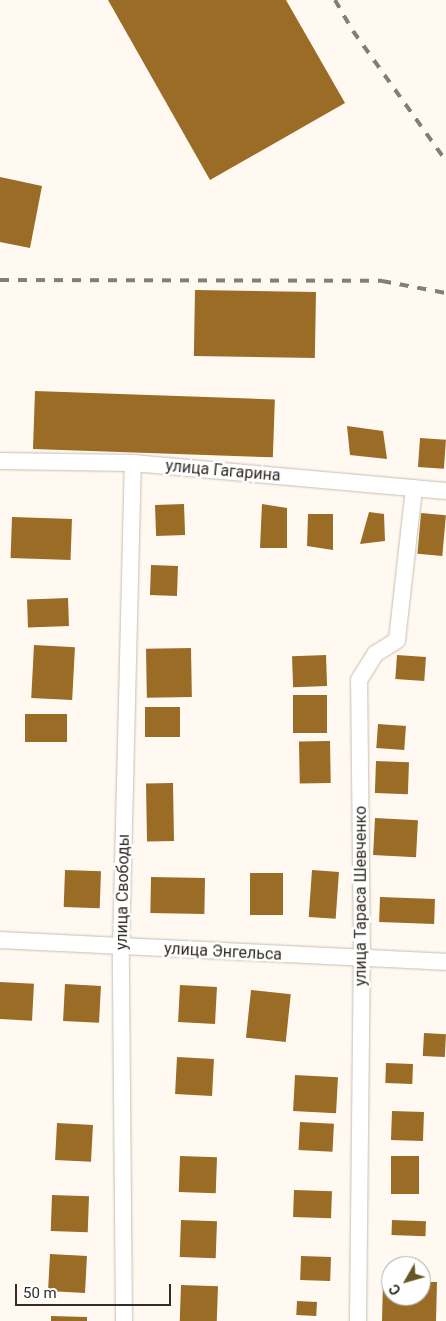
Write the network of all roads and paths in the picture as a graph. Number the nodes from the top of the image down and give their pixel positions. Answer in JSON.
{"nodes":[{"id":1,"x":0,"y":461,"type":"edge"},
{"id":2,"x":133,"y":463,"type":"junction"},
{"id":3,"x":414,"y":488,"type":"junction"},
{"id":4,"x":446,"y":491,"type":"edge"},
{"id":5,"x":0,"y":940,"type":"edge"},
{"id":6,"x":121,"y":947,"type":"junction"},
{"id":7,"x":362,"y":959,"type":"junction"},
{"id":8,"x":446,"y":962,"type":"edge"},
{"id":9,"x":124,"y":1321,"type":"edge"},
{"id":10,"x":358,"y":1321,"type":"edge"}],
"edges":[{"from":1,"to":2,"type":"street","name":"улица Гагарина"},
{"from":2,"to":3,"type":"street","name":"улица Гагарина"},
{"from":2,"to":6,"type":"street","name":"улица Свободы"},
{"from":3,"to":4,"type":"street","name":"улица Гагарина"},
{"from":3,"to":7,"type":"street","name":"улица Тараса Шевченко"},
{"from":5,"to":6,"type":"street","name":"улица Энгельса"},
{"from":6,"to":7,"type":"street","name":"улица Энгельса"},
{"from":6,"to":9,"type":"street","name":"улица Свободы"},
{"from":7,"to":8,"type":"street","name":"улица Энгельса"},
{"from":7,"to":10,"type":"street","name":"улица Тараса Шевченко"}]}
